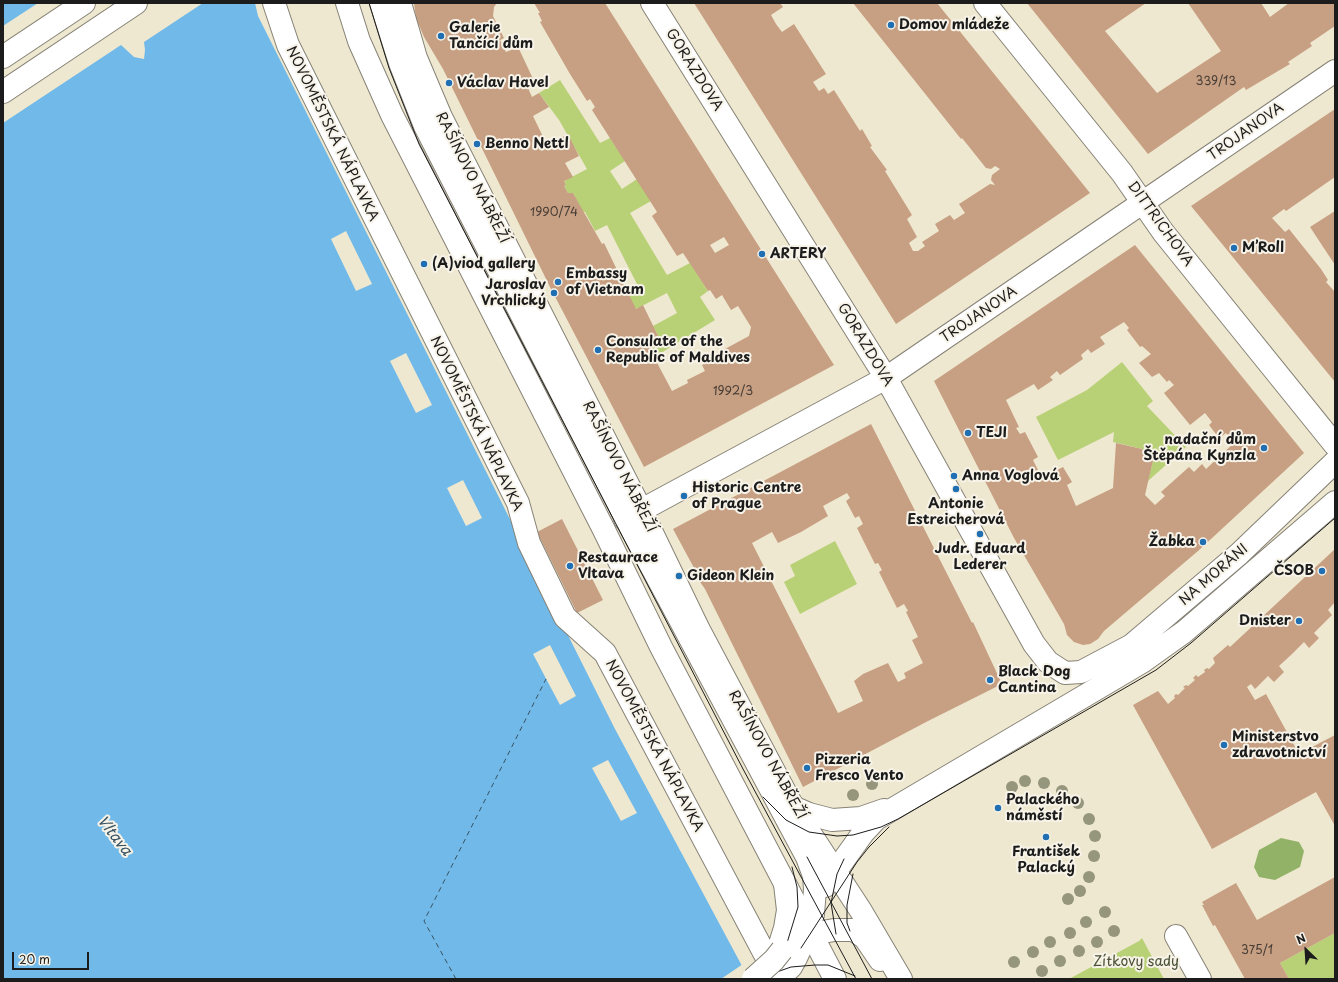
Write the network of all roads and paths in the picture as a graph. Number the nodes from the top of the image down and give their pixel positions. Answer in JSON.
{"nodes":[{"id":1,"x":84,"y":3,"type":"edge"},
{"id":2,"x":274,"y":3,"type":"edge"},
{"id":3,"x":335,"y":3,"type":"edge"},
{"id":4,"x":347,"y":3,"type":"edge"},
{"id":5,"x":381,"y":3,"type":"edge"},
{"id":6,"x":400,"y":3,"type":"edge"},
{"id":7,"x":652,"y":3,"type":"edge"},
{"id":8,"x":985,"y":3,"type":"edge"},
{"id":9,"x":135,"y":5,"type":"edge"},
{"id":10,"x":359,"y":41,"type":"junction"},
{"id":11,"x":3,"y":57,"type":"edge"},
{"id":12,"x":1335,"y":71,"type":"edge"},
{"id":13,"x":3,"y":92,"type":"edge"},
{"id":14,"x":464,"y":163,"type":"junction"},
{"id":15,"x":464,"y":199,"type":"junction"},
{"id":16,"x":1143,"y":203,"type":"junction"},
{"id":17,"x":886,"y":378,"type":"junction"},
{"id":18,"x":1335,"y":445,"type":"edge"},
{"id":19,"x":1335,"y":462,"type":"edge"},
{"id":20,"x":1335,"y":502,"type":"edge"},
{"id":21,"x":634,"y":515,"type":"junction"},
{"id":22,"x":604,"y":530,"type":"junction"},
{"id":23,"x":1081,"y":672,"type":"joint"},
{"id":24,"x":756,"y":760,"type":"junction"},
{"id":25,"x":906,"y":801,"type":"junction"},
{"id":26,"x":793,"y":807,"type":"junction"},
{"id":27,"x":835,"y":871,"type":"junction"},
{"id":28,"x":796,"y":936,"type":"junction"},
{"id":29,"x":1176,"y":936,"type":"dead end"},
{"id":30,"x":744,"y":979,"type":"edge"},
{"id":31,"x":753,"y":979,"type":"edge"},
{"id":32,"x":778,"y":979,"type":"edge"},
{"id":33,"x":836,"y":979,"type":"edge"},
{"id":34,"x":892,"y":979,"type":"edge"},
{"id":35,"x":901,"y":979,"type":"edge"},
{"id":36,"x":1200,"y":979,"type":"edge"}],
"edges":[{"from":1,"to":11,"type":"street"},
{"from":2,"to":32,"type":"street","name":"NOVOMĚSTSKÁ NÁPLAVKA"},
{"from":3,"to":10,"type":"street"},
{"from":4,"to":10,"type":"street"},
{"from":5,"to":15,"type":"street"},
{"from":6,"to":14,"type":"street","name":"RAŠÍNOVO NÁBŘEŽÍ"},
{"from":7,"to":17,"type":"street","name":"GORAZDOVA"},
{"from":8,"to":16,"type":"street","name":"DITTRICHOVA"},
{"from":9,"to":13,"type":"street"},
{"from":10,"to":22,"type":"street"},
{"from":12,"to":16,"type":"street","name":"TROJANOVA"},
{"from":14,"to":15,"type":"street"},
{"from":14,"to":21,"type":"street","name":"RAŠÍNOVO NÁBŘEŽÍ"},
{"from":15,"to":21,"type":"street"},
{"from":16,"to":17,"type":"street","name":"TROJANOVA"},
{"from":16,"to":18,"type":"street","name":"DITTRICHOVA"},
{"from":17,"to":21,"type":"street","name":"TROJANOVA"},
{"from":17,"to":23,"type":"street","name":"GORAZDOVA"},
{"from":19,"to":23,"type":"street","name":"NA MORÁNI"},
{"from":20,"to":25,"type":"street"},
{"from":21,"to":22,"type":"street","name":"TROJANOVA"},
{"from":21,"to":24,"type":"street"},
{"from":21,"to":26,"type":"street","name":"RAŠÍNOVO NÁBŘEŽÍ"},
{"from":22,"to":28,"type":"street"},
{"from":24,"to":26,"type":"street"},
{"from":24,"to":28,"type":"street"},
{"from":25,"to":26,"type":"street"},
{"from":25,"to":27,"type":"street"},
{"from":26,"to":27,"type":"street","name":"RAŠÍNOVO NÁBŘEŽÍ"},
{"from":27,"to":28,"type":"street"},
{"from":27,"to":35,"type":"street","name":"RAŠÍNOVO NÁBŘEŽÍ"},
{"from":28,"to":30,"type":"street"},
{"from":28,"to":31,"type":"street","bridge":true},
{"from":28,"to":32,"type":"street"},
{"from":28,"to":33,"type":"street"},
{"from":28,"to":34,"type":"street"},
{"from":29,"to":36,"type":"street"}]}
